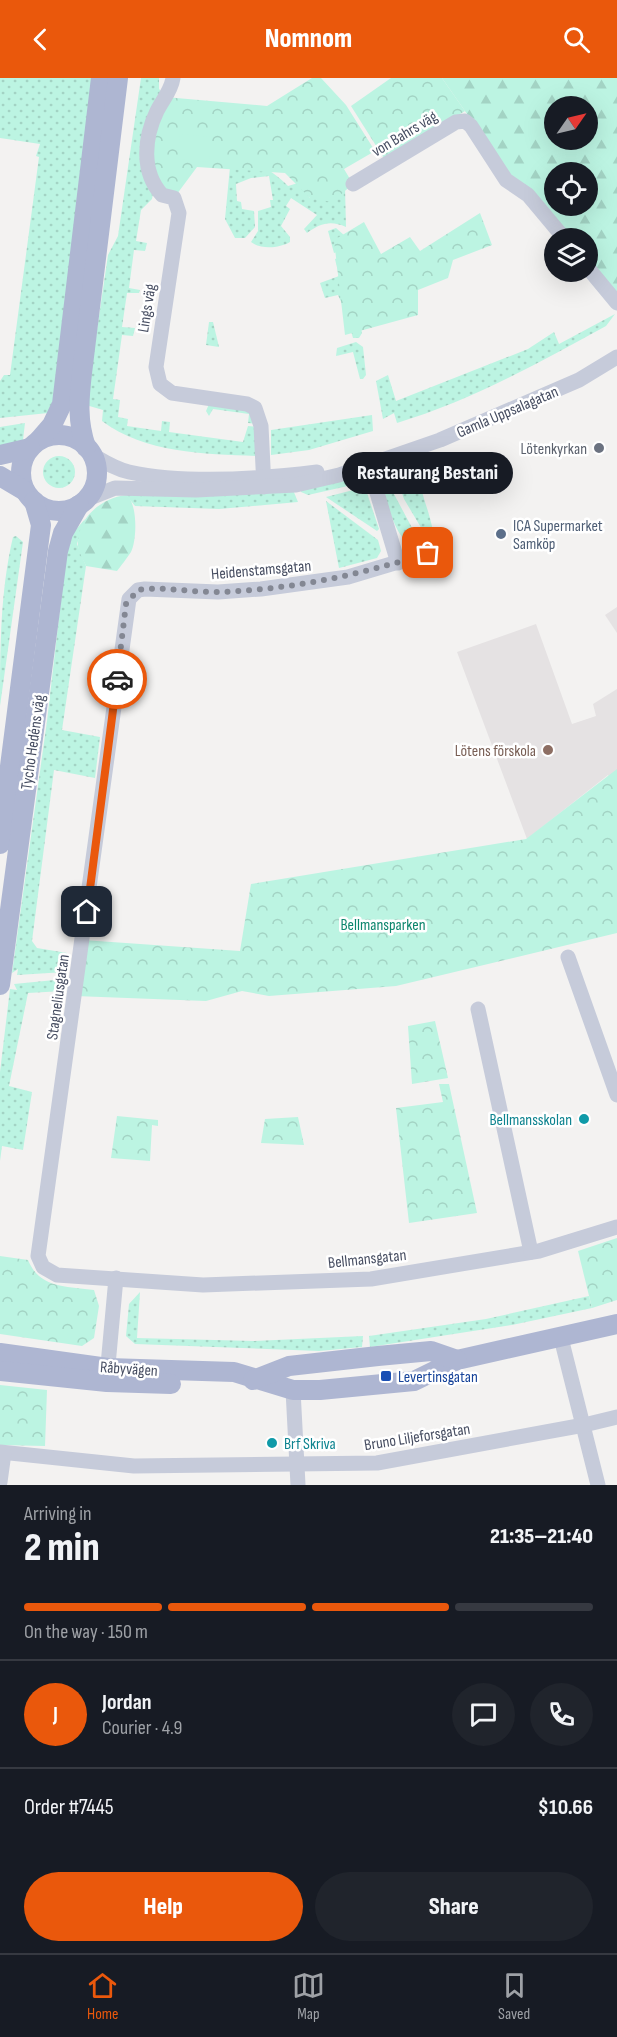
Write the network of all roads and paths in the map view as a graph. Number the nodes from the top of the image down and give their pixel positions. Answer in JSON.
{"nodes":[{"id":1,"x":101,"y":78,"type":"edge"},
{"id":2,"x":118,"y":78,"type":"edge"},
{"id":3,"x":173,"y":78,"type":"edge"},
{"id":4,"x":353,"y":184,"type":"dead end"},
{"id":5,"x":556,"y":228,"type":"edge"},
{"id":6,"x":598,"y":280,"type":"edge"},
{"id":7,"x":617,"y":303,"type":"edge"},
{"id":8,"x":617,"y":357,"type":"edge"},
{"id":9,"x":35,"y":444,"type":"junction"},
{"id":10,"x":89,"y":450,"type":"junction"},
{"id":11,"x":0,"y":455,"type":"edge"},
{"id":12,"x":364,"y":467,"type":"junction"},
{"id":13,"x":0,"y":476,"type":"edge"},
{"id":14,"x":264,"y":482,"type":"junction"},
{"id":15,"x":29,"y":496,"type":"junction"},
{"id":16,"x":82,"y":502,"type":"junction"},
{"id":17,"x":428,"y":553,"type":"dead end"},
{"id":18,"x":398,"y":563,"type":"junction"},
{"id":19,"x":129,"y":599,"type":"joint"},
{"id":20,"x":0,"y":844,"type":"edge"},
{"id":21,"x":568,"y":957,"type":"dead end"},
{"id":22,"x":0,"y":984,"type":"edge"},
{"id":23,"x":478,"y":1009,"type":"dead end"},
{"id":24,"x":617,"y":1095,"type":"edge"},
{"id":25,"x":617,"y":1227,"type":"edge"},
{"id":26,"x":531,"y":1252,"type":"junction"},
{"id":27,"x":38,"y":1256,"type":"joint"},
{"id":28,"x":116,"y":1278,"type":"junction"},
{"id":29,"x":617,"y":1324,"type":"edge"},
{"id":30,"x":561,"y":1338,"type":"junction"},
{"id":31,"x":0,"y":1353,"type":"edge"},
{"id":32,"x":457,"y":1360,"type":"junction"},
{"id":33,"x":0,"y":1371,"type":"edge"},
{"id":34,"x":108,"y":1375,"type":"junction"},
{"id":35,"x":259,"y":1379,"type":"junction"},
{"id":36,"x":293,"y":1390,"type":"junction"},
{"id":37,"x":617,"y":1417,"type":"edge"},
{"id":38,"x":584,"y":1425,"type":"junction"},
{"id":39,"x":2,"y":1453,"type":"edge"},
{"id":40,"x":297,"y":1465,"type":"junction"},
{"id":41,"x":0,"y":1482,"type":"edge"},
{"id":42,"x":298,"y":1485,"type":"edge"},
{"id":43,"x":598,"y":1485,"type":"edge"}],
"edges":[{"from":1,"to":9,"type":"main road"},
{"from":2,"to":10,"type":"main road"},
{"from":3,"to":14,"type":"street","name":"Lings väg"},
{"from":4,"to":5,"type":"street","name":"von Bahrs väg"},
{"from":6,"to":7,"type":"street"},
{"from":8,"to":12,"type":"street","name":"Gamla Uppsalagatan"},
{"from":9,"to":10,"type":"main road"},
{"from":9,"to":11,"type":"main road"},
{"from":9,"to":15,"type":"main road"},
{"from":10,"to":14,"type":"street","name":"Gamla Uppsalagatan"},
{"from":10,"to":16,"type":"main road"},
{"from":12,"to":14,"type":"street","name":"Gamla Uppsalagatan"},
{"from":12,"to":18,"type":"street"},
{"from":13,"to":15,"type":"main road"},
{"from":14,"to":16,"type":"street","name":"Gamla Uppsalagatan"},
{"from":15,"to":16,"type":"main road"},
{"from":15,"to":20,"type":"main road","name":"Tycho Hedéns väg"},
{"from":16,"to":22,"type":"main road","name":"Tycho Hedéns väg"},
{"from":17,"to":18,"type":"street","name":"Heidenstamsgatan"},
{"from":18,"to":19,"type":"street","name":"Heidenstamsgatan"},
{"from":19,"to":27,"type":"street","name":"Stagneliusgatan"},
{"from":21,"to":24,"type":"street"},
{"from":23,"to":26,"type":"street"},
{"from":25,"to":26,"type":"street","name":"Bellmansgatan"},
{"from":26,"to":28,"type":"street","name":"Bellmansgatan"},
{"from":27,"to":28,"type":"street","name":"Bellmansgatan"},
{"from":28,"to":34,"type":"street"},
{"from":29,"to":30,"type":"main road","name":"Råbyvägen"},
{"from":30,"to":32,"type":"main road","name":"Råbyvägen"},
{"from":30,"to":38,"type":"street"},
{"from":31,"to":34,"type":"main road","name":"Råbyvägen"},
{"from":32,"to":35,"type":"main road","name":"Råbyvägen"},
{"from":32,"to":36,"type":"main road","name":"Råbyvägen"},
{"from":33,"to":34,"type":"main road","name":"Råbyvägen"},
{"from":34,"to":35,"type":"main road","name":"Råbyvägen"},
{"from":35,"to":36,"type":"main road","name":"Råbyvägen"},
{"from":36,"to":40,"type":"street"},
{"from":37,"to":38,"type":"street","name":"Bruno Liljeforsgatan"},
{"from":38,"to":40,"type":"street","name":"Bruno Liljeforsgatan"},
{"from":38,"to":43,"type":"street"},
{"from":39,"to":40,"type":"street","name":"Bruno Liljeforsgatan"},
{"from":39,"to":41,"type":"street","name":"Bruno Liljeforsgatan"},
{"from":40,"to":42,"type":"street"}]}
